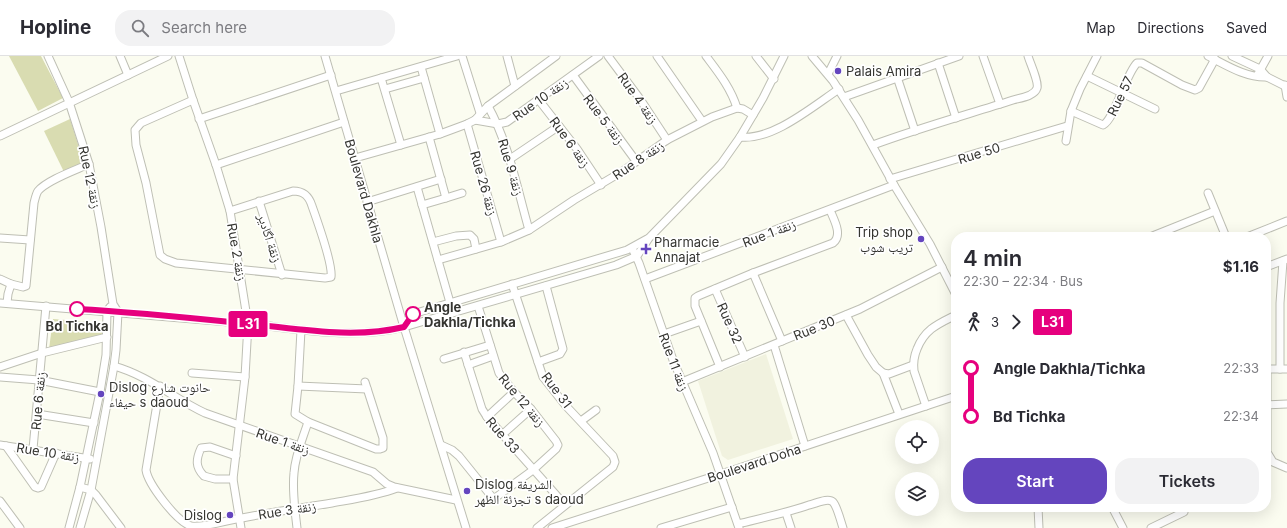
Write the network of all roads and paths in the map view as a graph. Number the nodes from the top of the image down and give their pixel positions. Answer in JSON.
{"nodes":[{"id":1,"x":48,"y":56,"type":"edge"},
{"id":2,"x":120,"y":56,"type":"edge"},
{"id":3,"x":168,"y":56,"type":"edge"},
{"id":4,"x":179,"y":56,"type":"edge"},
{"id":5,"x":325,"y":56,"type":"edge"},
{"id":6,"x":457,"y":56,"type":"edge"},
{"id":7,"x":462,"y":56,"type":"edge"},
{"id":8,"x":507,"y":56,"type":"edge"},
{"id":9,"x":556,"y":56,"type":"edge"},
{"id":10,"x":599,"y":56,"type":"edge"},
{"id":11,"x":608,"y":56,"type":"edge"},
{"id":12,"x":657,"y":56,"type":"edge"},
{"id":13,"x":706,"y":56,"type":"edge"},
{"id":14,"x":756,"y":56,"type":"edge"},
{"id":15,"x":784,"y":56,"type":"edge"},
{"id":16,"x":812,"y":56,"type":"edge"},
{"id":17,"x":837,"y":56,"type":"edge"},
{"id":18,"x":958,"y":56,"type":"edge"},
{"id":19,"x":983,"y":56,"type":"edge"},
{"id":20,"x":1028,"y":56,"type":"edge"},
{"id":21,"x":1097,"y":56,"type":"edge"},
{"id":22,"x":1232,"y":56,"type":"edge"},
{"id":23,"x":1268,"y":56,"type":"edge"},
{"id":24,"x":1211,"y":58,"type":"edge"},
{"id":25,"x":938,"y":63,"type":"junction"},
{"id":26,"x":421,"y":67,"type":"junction"},
{"id":27,"x":1260,"y":69,"type":"junction"},
{"id":28,"x":828,"y":74,"type":"junction"},
{"id":29,"x":128,"y":75,"type":"junction"},
{"id":30,"x":330,"y":75,"type":"junction"},
{"id":31,"x":573,"y":76,"type":"junction"},
{"id":32,"x":1087,"y":76,"type":"junction"},
{"id":33,"x":897,"y":77,"type":"junction"},
{"id":34,"x":1256,"y":77,"type":"junction"},
{"id":35,"x":1267,"y":77,"type":"junction"},
{"id":36,"x":381,"y":78,"type":"junction"},
{"id":37,"x":424,"y":78,"type":"junction"},
{"id":38,"x":774,"y":79,"type":"junction"},
{"id":39,"x":515,"y":86,"type":"junction"},
{"id":40,"x":1286,"y":86,"type":"edge"},
{"id":41,"x":385,"y":89,"type":"junction"},
{"id":42,"x":839,"y":89,"type":"junction"},
{"id":43,"x":336,"y":91,"type":"junction"},
{"id":44,"x":1121,"y":92,"type":"junction"},
{"id":45,"x":844,"y":97,"type":"junction"},
{"id":46,"x":1287,"y":97,"type":"edge"},
{"id":47,"x":193,"y":100,"type":"junction"},
{"id":48,"x":538,"y":100,"type":"junction"},
{"id":49,"x":69,"y":102,"type":"junction"},
{"id":50,"x":1000,"y":104,"type":"junction"},
{"id":51,"x":488,"y":106,"type":"junction"},
{"id":52,"x":737,"y":108,"type":"junction"},
{"id":53,"x":1155,"y":109,"type":"dead end"},
{"id":54,"x":1071,"y":110,"type":"junction"},
{"id":55,"x":480,"y":113,"type":"junction"},
{"id":56,"x":753,"y":115,"type":"junction"},
{"id":57,"x":956,"y":118,"type":"junction"},
{"id":58,"x":199,"y":119,"type":"junction"},
{"id":59,"x":474,"y":120,"type":"junction"},
{"id":60,"x":702,"y":121,"type":"junction"},
{"id":61,"x":344,"y":122,"type":"junction"},
{"id":62,"x":467,"y":124,"type":"junction"},
{"id":63,"x":498,"y":124,"type":"junction"},
{"id":64,"x":559,"y":126,"type":"junction"},
{"id":65,"x":1067,"y":126,"type":"junction"},
{"id":66,"x":915,"y":130,"type":"junction"},
{"id":67,"x":440,"y":134,"type":"junction"},
{"id":68,"x":0,"y":136,"type":"edge"},
{"id":69,"x":429,"y":137,"type":"junction"},
{"id":70,"x":740,"y":137,"type":"junction"},
{"id":71,"x":667,"y":140,"type":"junction"},
{"id":72,"x":1066,"y":141,"type":"dead end"},
{"id":73,"x":401,"y":145,"type":"junction"},
{"id":74,"x":873,"y":145,"type":"junction"},
{"id":75,"x":355,"y":158,"type":"junction"},
{"id":76,"x":510,"y":158,"type":"junction"},
{"id":77,"x":636,"y":161,"type":"junction"},
{"id":78,"x":89,"y":164,"type":"junction"},
{"id":79,"x":216,"y":165,"type":"junction"},
{"id":80,"x":441,"y":179,"type":"junction"},
{"id":81,"x":892,"y":182,"type":"junction"},
{"id":82,"x":601,"y":185,"type":"junction"},
{"id":83,"x":417,"y":187,"type":"junction"},
{"id":84,"x":462,"y":193,"type":"dead end"},
{"id":85,"x":1208,"y":193,"type":"dead end"},
{"id":86,"x":446,"y":198,"type":"junction"},
{"id":87,"x":258,"y":201,"type":"junction"},
{"id":88,"x":367,"y":202,"type":"junction"},
{"id":89,"x":422,"y":205,"type":"junction"},
{"id":90,"x":830,"y":210,"type":"junction"},
{"id":91,"x":230,"y":211,"type":"junction"},
{"id":92,"x":1215,"y":211,"type":"junction"},
{"id":93,"x":1287,"y":221,"type":"edge"},
{"id":94,"x":530,"y":230,"type":"junction"},
{"id":95,"x":1162,"y":232,"type":"edge"},
{"id":96,"x":1224,"y":232,"type":"edge"},
{"id":97,"x":1260,"y":232,"type":"edge"},
{"id":98,"x":0,"y":238,"type":"edge"},
{"id":99,"x":649,"y":238,"type":"junction"},
{"id":100,"x":30,"y":240,"type":"junction"},
{"id":101,"x":433,"y":242,"type":"junction"},
{"id":102,"x":501,"y":242,"type":"junction"},
{"id":103,"x":632,"y":248,"type":"junction"},
{"id":104,"x":476,"y":249,"type":"junction"},
{"id":105,"x":637,"y":256,"type":"junction"},
{"id":106,"x":438,"y":260,"type":"junction"},
{"id":107,"x":1285,"y":260,"type":"edge"},
{"id":108,"x":1271,"y":265,"type":"edge"},
{"id":109,"x":942,"y":267,"type":"junction"},
{"id":110,"x":240,"y":270,"type":"junction"},
{"id":111,"x":753,"y":273,"type":"junction"},
{"id":112,"x":282,"y":275,"type":"junction"},
{"id":113,"x":0,"y":279,"type":"edge"},
{"id":114,"x":645,"y":279,"type":"junction"},
{"id":115,"x":11,"y":284,"type":"junction"},
{"id":116,"x":512,"y":284,"type":"junction"},
{"id":117,"x":951,"y":285,"type":"edge"},
{"id":118,"x":546,"y":286,"type":"junction"},
{"id":119,"x":715,"y":289,"type":"junction"},
{"id":120,"x":515,"y":295,"type":"junction"},
{"id":121,"x":4,"y":303,"type":"edge"},
{"id":122,"x":450,"y":303,"type":"junction"},
{"id":123,"x":1284,"y":303,"type":"edge"},
{"id":124,"x":113,"y":304,"type":"junction"},
{"id":125,"x":46,"y":306,"type":"junction"},
{"id":126,"x":478,"y":306,"type":"junction"},
{"id":127,"x":107,"y":311,"type":"junction"},
{"id":128,"x":118,"y":312,"type":"junction"},
{"id":129,"x":453,"y":313,"type":"junction"},
{"id":130,"x":846,"y":315,"type":"junction"},
{"id":131,"x":951,"y":318,"type":"edge"},
{"id":132,"x":701,"y":321,"type":"junction"},
{"id":133,"x":248,"y":324,"type":"junction"},
{"id":134,"x":404,"y":327,"type":"junction"},
{"id":135,"x":300,"y":330,"type":"junction"},
{"id":136,"x":664,"y":334,"type":"junction"},
{"id":137,"x":1284,"y":336,"type":"edge"},
{"id":138,"x":107,"y":337,"type":"junction"},
{"id":139,"x":782,"y":341,"type":"junction"},
{"id":140,"x":490,"y":345,"type":"junction"},
{"id":141,"x":774,"y":345,"type":"junction"},
{"id":142,"x":464,"y":352,"type":"junction"},
{"id":143,"x":42,"y":353,"type":"junction"},
{"id":144,"x":493,"y":356,"type":"junction"},
{"id":145,"x":745,"y":357,"type":"junction"},
{"id":146,"x":444,"y":359,"type":"dead end"},
{"id":147,"x":538,"y":362,"type":"junction"},
{"id":148,"x":468,"y":365,"type":"junction"},
{"id":149,"x":913,"y":365,"type":"junction"},
{"id":150,"x":114,"y":366,"type":"junction"},
{"id":151,"x":0,"y":367,"type":"edge"},
{"id":152,"x":720,"y":367,"type":"junction"},
{"id":153,"x":1271,"y":369,"type":"edge"},
{"id":154,"x":1284,"y":369,"type":"edge"},
{"id":155,"x":192,"y":373,"type":"dead end"},
{"id":156,"x":883,"y":373,"type":"junction"},
{"id":157,"x":0,"y":377,"type":"edge"},
{"id":158,"x":245,"y":377,"type":"junction"},
{"id":159,"x":39,"y":380,"type":"junction"},
{"id":160,"x":682,"y":382,"type":"junction"},
{"id":161,"x":160,"y":386,"type":"junction"},
{"id":162,"x":298,"y":386,"type":"junction"},
{"id":163,"x":100,"y":392,"type":"junction"},
{"id":164,"x":514,"y":392,"type":"junction"},
{"id":165,"x":951,"y":398,"type":"edge"},
{"id":166,"x":1287,"y":404,"type":"edge"},
{"id":167,"x":1271,"y":405,"type":"edge"},
{"id":168,"x":926,"y":406,"type":"junction"},
{"id":169,"x":532,"y":409,"type":"junction"},
{"id":170,"x":596,"y":410,"type":"dead end"},
{"id":171,"x":37,"y":414,"type":"junction"},
{"id":172,"x":899,"y":414,"type":"junction"},
{"id":173,"x":487,"y":417,"type":"junction"},
{"id":174,"x":581,"y":421,"type":"junction"},
{"id":175,"x":308,"y":422,"type":"junction"},
{"id":176,"x":94,"y":423,"type":"junction"},
{"id":177,"x":240,"y":426,"type":"junction"},
{"id":178,"x":503,"y":434,"type":"junction"},
{"id":179,"x":3,"y":445,"type":"edge"},
{"id":180,"x":441,"y":445,"type":"junction"},
{"id":181,"x":805,"y":446,"type":"junction"},
{"id":182,"x":300,"y":447,"type":"junction"},
{"id":183,"x":33,"y":449,"type":"junction"},
{"id":184,"x":56,"y":453,"type":"junction"},
{"id":185,"x":236,"y":456,"type":"junction"},
{"id":186,"x":86,"y":458,"type":"junction"},
{"id":187,"x":1271,"y":459,"type":"edge"},
{"id":188,"x":96,"y":460,"type":"junction"},
{"id":189,"x":1287,"y":468,"type":"edge"},
{"id":190,"x":533,"y":470,"type":"junction"},
{"id":191,"x":720,"y":474,"type":"junction"},
{"id":192,"x":234,"y":479,"type":"junction"},
{"id":193,"x":80,"y":487,"type":"junction"},
{"id":194,"x":397,"y":488,"type":"junction"},
{"id":195,"x":91,"y":490,"type":"junction"},
{"id":196,"x":456,"y":500,"type":"junction"},
{"id":197,"x":0,"y":501,"type":"edge"},
{"id":198,"x":565,"y":505,"type":"junction"},
{"id":199,"x":732,"y":507,"type":"junction"},
{"id":200,"x":295,"y":509,"type":"junction"},
{"id":201,"x":1038,"y":512,"type":"edge"},
{"id":202,"x":1115,"y":512,"type":"edge"},
{"id":203,"x":1184,"y":512,"type":"dead end"},
{"id":204,"x":786,"y":513,"type":"junction"},
{"id":205,"x":240,"y":518,"type":"junction"},
{"id":206,"x":576,"y":520,"type":"junction"},
{"id":207,"x":118,"y":526,"type":"edge"},
{"id":208,"x":738,"y":526,"type":"edge"},
{"id":209,"x":20,"y":528,"type":"edge"},
{"id":210,"x":69,"y":528,"type":"edge"},
{"id":211,"x":80,"y":528,"type":"edge"},
{"id":212,"x":242,"y":528,"type":"edge"},
{"id":213,"x":297,"y":528,"type":"edge"},
{"id":214,"x":466,"y":528,"type":"edge"},
{"id":215,"x":537,"y":528,"type":"edge"},
{"id":216,"x":552,"y":528,"type":"edge"},
{"id":217,"x":579,"y":528,"type":"edge"},
{"id":218,"x":661,"y":528,"type":"edge"},
{"id":219,"x":791,"y":528,"type":"edge"},
{"id":220,"x":843,"y":528,"type":"edge"},
{"id":221,"x":1039,"y":528,"type":"edge"},
{"id":222,"x":1123,"y":528,"type":"edge"},
{"id":223,"x":1151,"y":528,"type":"edge"}],
"edges":[{"from":1,"to":49,"type":"street","name":"Rue 12 زنقة"},
{"from":2,"to":29,"type":"street"},
{"from":3,"to":29,"type":"street"},
{"from":4,"to":47,"type":"street","name":"Rue 2 زنقة"},
{"from":5,"to":30,"type":"street","name":"Boulevard Dakhla"},
{"from":6,"to":26,"type":"street"},
{"from":7,"to":55,"type":"street"},
{"from":8,"to":39,"type":"street"},
{"from":9,"to":39,"type":"street"},
{"from":10,"to":31,"type":"street","name":"Rue 10 زنقة"},
{"from":11,"to":71,"type":"street","name":"Rue 4 زنقة"},
{"from":12,"to":60,"type":"street"},
{"from":13,"to":52,"type":"street"},
{"from":14,"to":38,"type":"street"},
{"from":15,"to":38,"type":"street"},
{"from":16,"to":28,"type":"street"},
{"from":17,"to":28,"type":"street"},
{"from":18,"to":25,"type":"street"},
{"from":19,"to":50,"type":"street"},
{"from":20,"to":50,"type":"street"},
{"from":21,"to":32,"type":"street"},
{"from":22,"to":27,"type":"street"},
{"from":23,"to":27,"type":"street"},
{"from":24,"to":34,"type":"street"},
{"from":24,"to":44,"type":"street","name":"Rue 57"},
{"from":25,"to":33,"type":"street"},
{"from":25,"to":57,"type":"street"},
{"from":26,"to":36,"type":"street"},
{"from":26,"to":37,"type":"street"},
{"from":27,"to":34,"type":"street"},
{"from":27,"to":35,"type":"street"},
{"from":28,"to":42,"type":"street"},
{"from":29,"to":49,"type":"street"},
{"from":30,"to":43,"type":"street","name":"Boulevard Dakhla"},
{"from":30,"to":58,"type":"street"},
{"from":31,"to":48,"type":"street","name":"Rue 10 زنقة"},
{"from":31,"to":77,"type":"street","name":"Rue 5 زنقة"},
{"from":32,"to":44,"type":"street"},
{"from":32,"to":54,"type":"street"},
{"from":33,"to":45,"type":"street"},
{"from":33,"to":66,"type":"street"},
{"from":34,"to":35,"type":"street"},
{"from":35,"to":40,"type":"street"},
{"from":36,"to":41,"type":"street"},
{"from":36,"to":43,"type":"street"},
{"from":37,"to":41,"type":"street"},
{"from":37,"to":67,"type":"street"},
{"from":38,"to":56,"type":"street"},
{"from":39,"to":51,"type":"street"},
{"from":40,"to":46,"type":"street"},
{"from":41,"to":73,"type":"street"},
{"from":42,"to":45,"type":"street"},
{"from":42,"to":70,"type":"street"},
{"from":43,"to":61,"type":"street","name":"Boulevard Dakhla"},
{"from":44,"to":53,"type":"street"},
{"from":44,"to":54,"type":"street","name":"Rue 57"},
{"from":45,"to":74,"type":"street"},
{"from":47,"to":58,"type":"street","name":"Rue 2 زنقة"},
{"from":47,"to":110,"type":"street"},
{"from":48,"to":63,"type":"street","name":"Rue 10 زنقة"},
{"from":48,"to":64,"type":"street","name":"Rue 6 زنقة"},
{"from":49,"to":68,"type":"street"},
{"from":49,"to":78,"type":"street","name":"Rue 12 زنقة"},
{"from":50,"to":57,"type":"street"},
{"from":51,"to":55,"type":"street"},
{"from":51,"to":63,"type":"street","name":"Rue 9 زنقة"},
{"from":52,"to":56,"type":"street"},
{"from":52,"to":60,"type":"street","name":"Rue 8 زنقة"},
{"from":54,"to":65,"type":"street"},
{"from":55,"to":59,"type":"street"},
{"from":56,"to":70,"type":"street"},
{"from":57,"to":66,"type":"street"},
{"from":58,"to":79,"type":"street","name":"Rue 2 زنقة"},
{"from":59,"to":62,"type":"street"},
{"from":59,"to":63,"type":"street","name":"Rue 10 زنقة"},
{"from":60,"to":71,"type":"street","name":"Rue 8 زنقة"},
{"from":61,"to":75,"type":"street","name":"Boulevard Dakhla"},
{"from":61,"to":79,"type":"street"},
{"from":62,"to":67,"type":"street"},
{"from":62,"to":102,"type":"street","name":"Rue 26 زنقة"},
{"from":63,"to":76,"type":"street","name":"Rue 9 زنقة"},
{"from":64,"to":76,"type":"street"},
{"from":64,"to":82,"type":"street","name":"Rue 6 زنقة"},
{"from":65,"to":72,"type":"street"},
{"from":65,"to":81,"type":"street","name":"Rue 50"},
{"from":66,"to":74,"type":"street"},
{"from":67,"to":69,"type":"street"},
{"from":69,"to":73,"type":"street"},
{"from":69,"to":80,"type":"street"},
{"from":70,"to":99,"type":"street"},
{"from":71,"to":77,"type":"street","name":"Rue 8 زنقة"},
{"from":73,"to":75,"type":"street"},
{"from":74,"to":81,"type":"street"},
{"from":75,"to":88,"type":"street","name":"Boulevard Dakhla"},
{"from":76,"to":94,"type":"street","name":"Rue 9 زنقة"},
{"from":77,"to":82,"type":"street","name":"Rue 8 زنقة"},
{"from":78,"to":100,"type":"street"},
{"from":78,"to":124,"type":"street","name":"Rue 12 زنقة"},
{"from":79,"to":91,"type":"street","name":"Rue 2 زنقة"},
{"from":80,"to":83,"type":"street"},
{"from":80,"to":86,"type":"street"},
{"from":81,"to":90,"type":"street","name":"Rue 1 زنقة"},
{"from":81,"to":109,"type":"street"},
{"from":82,"to":94,"type":"street","name":"Rue 8 زنقة"},
{"from":83,"to":88,"type":"street"},
{"from":83,"to":89,"type":"street"},
{"from":84,"to":86,"type":"street"},
{"from":85,"to":92,"type":"street"},
{"from":86,"to":89,"type":"street"},
{"from":87,"to":91,"type":"street"},
{"from":87,"to":112,"type":"street","name":"زنقة اگادير"},
{"from":87,"to":112,"type":"street"},
{"from":88,"to":134,"type":"street","name":"Boulevard Dakhla"},
{"from":89,"to":101,"type":"street"},
{"from":90,"to":111,"type":"street"},
{"from":90,"to":114,"type":"street","name":"Rue 1 زنقة"},
{"from":91,"to":110,"type":"street","name":"Rue 2 زنقة"},
{"from":92,"to":95,"type":"street"},
{"from":92,"to":96,"type":"street"},
{"from":93,"to":97,"type":"street"},
{"from":94,"to":102,"type":"street","name":"Rue 8 زنقة"},
{"from":98,"to":100,"type":"street"},
{"from":99,"to":103,"type":"street"},
{"from":99,"to":105,"type":"street"},
{"from":100,"to":115,"type":"street"},
{"from":101,"to":104,"type":"street"},
{"from":101,"to":106,"type":"street"},
{"from":102,"to":104,"type":"street","name":"Rue 8 زنقة"},
{"from":103,"to":105,"type":"street","name":"Rue 11 زنقة"},
{"from":103,"to":116,"type":"street"},
{"from":104,"to":106,"type":"street","name":"Rue 8 زنقة"},
{"from":105,"to":114,"type":"street","name":"Rue 11 زنقة"},
{"from":105,"to":118,"type":"street"},
{"from":106,"to":122,"type":"street"},
{"from":107,"to":108,"type":"street"},
{"from":107,"to":123,"type":"street"},
{"from":109,"to":117,"type":"street"},
{"from":109,"to":130,"type":"street","name":"Rue 30"},
{"from":110,"to":112,"type":"street"},
{"from":110,"to":133,"type":"street","name":"Rue 2 زنقة"},
{"from":111,"to":119,"type":"street"},
{"from":111,"to":139,"type":"street"},
{"from":113,"to":115,"type":"street"},
{"from":114,"to":136,"type":"street","name":"Rue 11 زنقة"},
{"from":115,"to":121,"type":"street"},
{"from":116,"to":120,"type":"street","name":"Rue 31"},
{"from":116,"to":122,"type":"street"},
{"from":118,"to":120,"type":"street"},
{"from":118,"to":147,"type":"street"},
{"from":119,"to":132,"type":"street"},
{"from":119,"to":145,"type":"street","name":"Rue 32"},
{"from":120,"to":126,"type":"street"},
{"from":120,"to":147,"type":"street","name":"Rue 31"},
{"from":121,"to":125,"type":"street"},
{"from":122,"to":129,"type":"street"},
{"from":122,"to":134,"type":"street"},
{"from":123,"to":137,"type":"street"},
{"from":124,"to":127,"type":"street"},
{"from":124,"to":128,"type":"street","name":"Rue 12 زنقة"},
{"from":125,"to":127,"type":"street"},
{"from":125,"to":143,"type":"street","name":"Rue 6 زنقة"},
{"from":126,"to":129,"type":"street"},
{"from":126,"to":140,"type":"street","name":"Rue 12 زنقة"},
{"from":127,"to":128,"type":"street"},
{"from":127,"to":138,"type":"street"},
{"from":128,"to":133,"type":"street"},
{"from":128,"to":150,"type":"street"},
{"from":129,"to":134,"type":"street"},
{"from":130,"to":139,"type":"street","name":"Rue 30"},
{"from":130,"to":156,"type":"street"},
{"from":131,"to":149,"type":"street"},
{"from":132,"to":136,"type":"street"},
{"from":132,"to":152,"type":"street"},
{"from":133,"to":135,"type":"street"},
{"from":133,"to":158,"type":"street","name":"Rue 2 زنقة"},
{"from":134,"to":135,"type":"street"},
{"from":134,"to":180,"type":"street","name":"Boulevard Dakhla"},
{"from":135,"to":162,"type":"street"},
{"from":136,"to":160,"type":"street","name":"Rue 11 زنقة"},
{"from":137,"to":154,"type":"street"},
{"from":138,"to":143,"type":"street"},
{"from":138,"to":163,"type":"street"},
{"from":139,"to":141,"type":"street","name":"Rue 30"},
{"from":140,"to":142,"type":"street"},
{"from":140,"to":144,"type":"street","name":"Rue 12 زنقة"},
{"from":141,"to":145,"type":"street","name":"Rue 30"},
{"from":141,"to":181,"type":"street"},
{"from":142,"to":146,"type":"street"},
{"from":142,"to":148,"type":"street","name":"Rue 33"},
{"from":143,"to":151,"type":"street"},
{"from":143,"to":159,"type":"street","name":"Rue 6 زنقة"},
{"from":144,"to":148,"type":"street"},
{"from":144,"to":164,"type":"street","name":"Rue 12 زنقة"},
{"from":145,"to":152,"type":"street","name":"Rue 30"},
{"from":147,"to":174,"type":"street","name":"Rue 31"},
{"from":148,"to":173,"type":"street","name":"Rue 33"},
{"from":149,"to":156,"type":"street"},
{"from":149,"to":168,"type":"street"},
{"from":150,"to":161,"type":"street","name":"Rue 1 زنقة"},
{"from":150,"to":188,"type":"street"},
{"from":152,"to":160,"type":"street","name":"Rue 30"},
{"from":153,"to":154,"type":"street"},
{"from":155,"to":158,"type":"street"},
{"from":156,"to":172,"type":"street"},
{"from":157,"to":159,"type":"street"},
{"from":158,"to":177,"type":"street","name":"Rue 2 زنقة"},
{"from":159,"to":163,"type":"street"},
{"from":159,"to":171,"type":"street","name":"Rue 6 زنقة"},
{"from":160,"to":191,"type":"street","name":"Rue 11 زنقة"},
{"from":161,"to":177,"type":"street","name":"Rue 1 زنقة"},
{"from":161,"to":205,"type":"street","name":"Rue 3 زنقة"},
{"from":162,"to":175,"type":"street"},
{"from":162,"to":175,"type":"street"},
{"from":163,"to":176,"type":"street"},
{"from":164,"to":169,"type":"street","name":"Rue 12 زنقة"},
{"from":164,"to":173,"type":"street"},
{"from":165,"to":168,"type":"street","name":"Boulevard Doha"},
{"from":166,"to":167,"type":"street"},
{"from":168,"to":172,"type":"street","name":"Boulevard Doha"},
{"from":169,"to":178,"type":"street"},
{"from":169,"to":190,"type":"street","name":"Rue 12 زنقة"},
{"from":170,"to":174,"type":"street"},
{"from":171,"to":176,"type":"street"},
{"from":171,"to":183,"type":"street","name":"Rue 6 زنقة"},
{"from":172,"to":181,"type":"street","name":"Boulevard Doha"},
{"from":173,"to":178,"type":"street","name":"Rue 33"},
{"from":174,"to":198,"type":"street","name":"Rue 31"},
{"from":175,"to":182,"type":"street"},
{"from":176,"to":186,"type":"street"},
{"from":177,"to":182,"type":"street","name":"Rue 1 زنقة"},
{"from":177,"to":185,"type":"street","name":"Rue 2 زنقة"},
{"from":178,"to":190,"type":"street","name":"Rue 33"},
{"from":179,"to":183,"type":"street","name":"Rue 10 زنقة"},
{"from":179,"to":184,"type":"street"},
{"from":180,"to":190,"type":"street"},
{"from":180,"to":196,"type":"street","name":"Boulevard Dakhla"},
{"from":181,"to":191,"type":"street","name":"Boulevard Doha"},
{"from":182,"to":194,"type":"street","name":"Rue 1 زنقة"},
{"from":182,"to":200,"type":"street"},
{"from":183,"to":184,"type":"street","name":"Rue 10 زنقة"},
{"from":184,"to":186,"type":"street","name":"Rue 10 زنقة"},
{"from":185,"to":192,"type":"street","name":"Rue 2 زنقة"},
{"from":185,"to":192,"type":"street"},
{"from":186,"to":188,"type":"street","name":"Rue 10 زنقة"},
{"from":186,"to":193,"type":"street"},
{"from":187,"to":189,"type":"street"},
{"from":188,"to":195,"type":"street"},
{"from":190,"to":198,"type":"street","name":"Rue 33"},
{"from":191,"to":199,"type":"street"},
{"from":191,"to":206,"type":"street","name":"Boulevard Doha"},
{"from":192,"to":205,"type":"street","name":"Rue 2 زنقة"},
{"from":193,"to":195,"type":"street"},
{"from":193,"to":210,"type":"street"},
{"from":194,"to":196,"type":"street","name":"Rue 1 زنقة"},
{"from":194,"to":200,"type":"street","name":"Rue 3 زنقة"},
{"from":195,"to":207,"type":"street"},
{"from":195,"to":211,"type":"street"},
{"from":196,"to":214,"type":"street","name":"Boulevard Dakhla"},
{"from":197,"to":209,"type":"street"},
{"from":198,"to":215,"type":"street"},
{"from":199,"to":208,"type":"street"},
{"from":199,"to":218,"type":"street"},
{"from":200,"to":205,"type":"street","name":"Rue 3 زنقة"},
{"from":200,"to":213,"type":"street"},
{"from":201,"to":221,"type":"street"},
{"from":202,"to":222,"type":"street"},
{"from":203,"to":223,"type":"street"},
{"from":204,"to":208,"type":"street"},
{"from":204,"to":219,"type":"street"},
{"from":204,"to":220,"type":"street"},
{"from":205,"to":212,"type":"street","name":"Rue 2 زنقة"},
{"from":206,"to":216,"type":"street","name":"Boulevard Doha"},
{"from":206,"to":217,"type":"street"}]}
